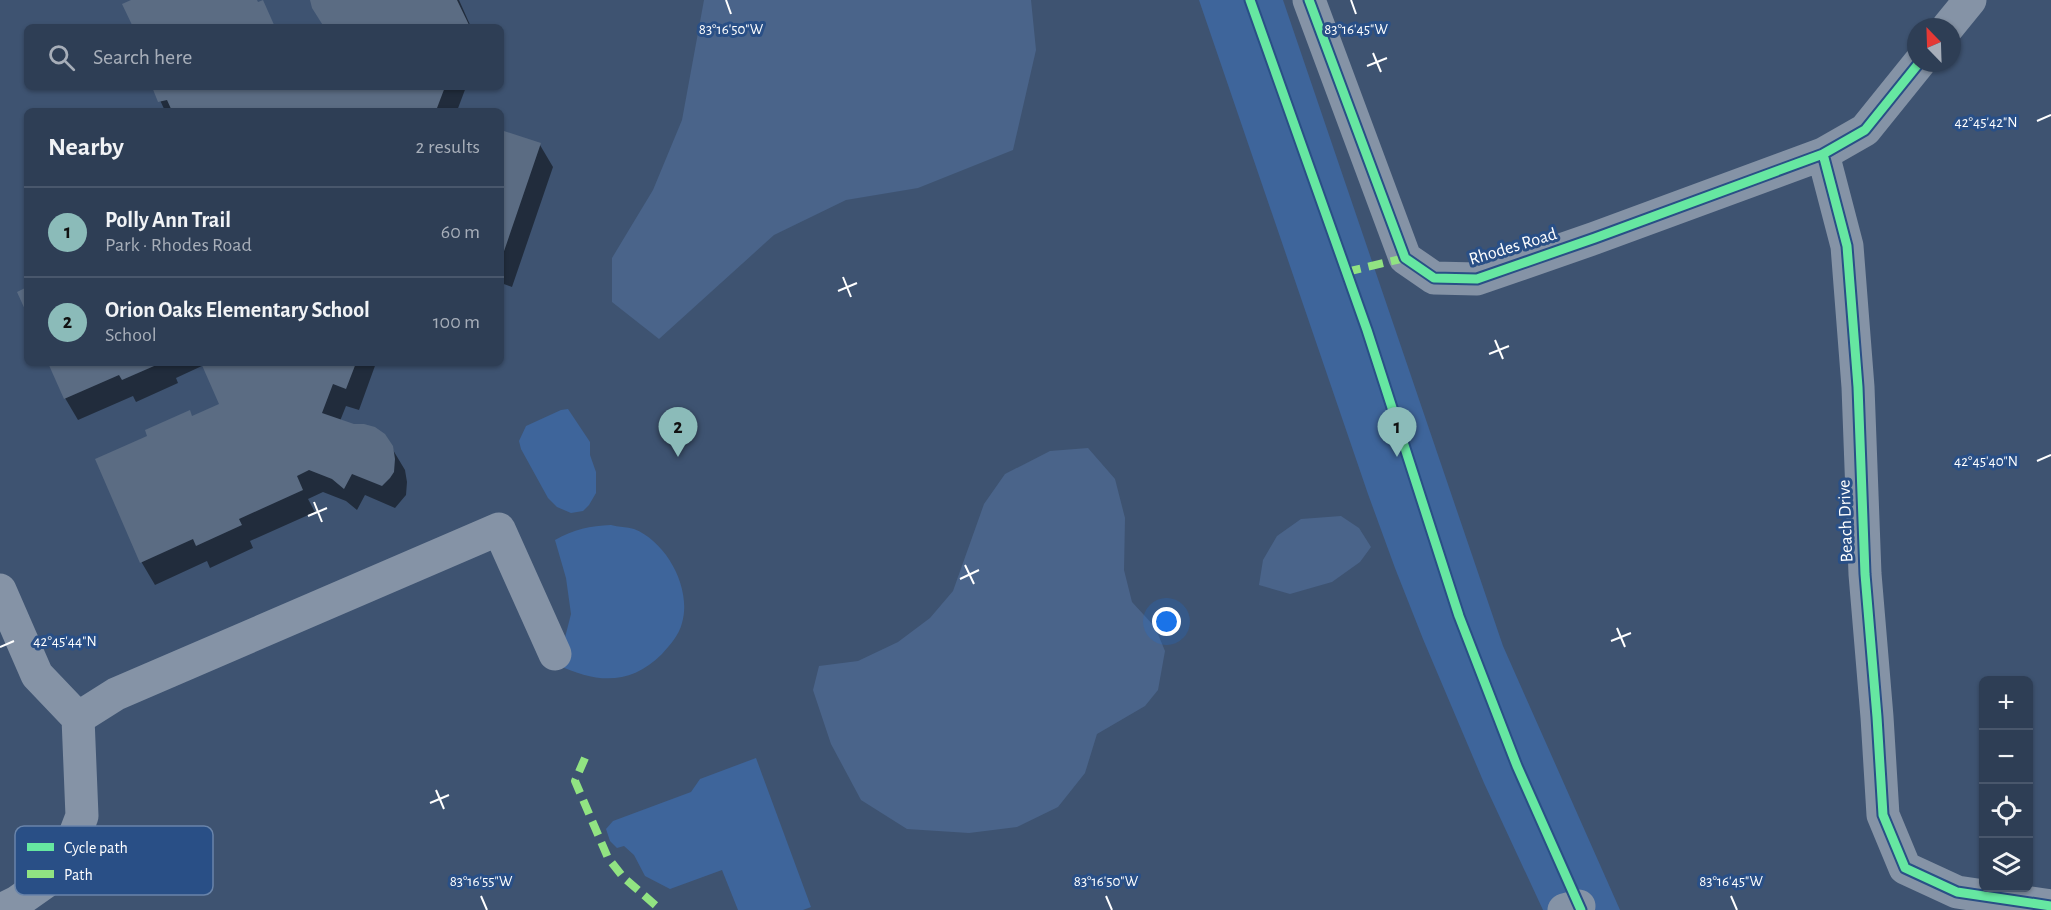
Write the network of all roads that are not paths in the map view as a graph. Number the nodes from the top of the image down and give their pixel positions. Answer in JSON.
{"nodes":[{"id":1,"x":1309,"y":0,"type":"edge"},
{"id":2,"x":1970,"y":0,"type":"edge"},
{"id":3,"x":1955,"y":18,"type":"edge"},
{"id":4,"x":1912,"y":72,"type":"edge"},
{"id":5,"x":1822,"y":154,"type":"junction"},
{"id":6,"x":0,"y":590,"type":"edge"},
{"id":7,"x":555,"y":654,"type":"dead end"},
{"id":8,"x":78,"y":718,"type":"junction"},
{"id":9,"x":78,"y":826,"type":"edge"},
{"id":10,"x":26,"y":895,"type":"edge"},
{"id":11,"x":2051,"y":906,"type":"edge"},
{"id":12,"x":1,"y":910,"type":"edge"}],
"edges":[{"from":1,"to":5,"type":"street","name":"Rhodes Road"},
{"from":2,"to":3,"type":"street"},
{"from":4,"to":5,"type":"street"},
{"from":5,"to":11,"type":"street","name":"Beach Drive"},
{"from":6,"to":8,"type":"street"},
{"from":7,"to":8,"type":"street"},
{"from":8,"to":9,"type":"street"},
{"from":10,"to":12,"type":"street"}]}
